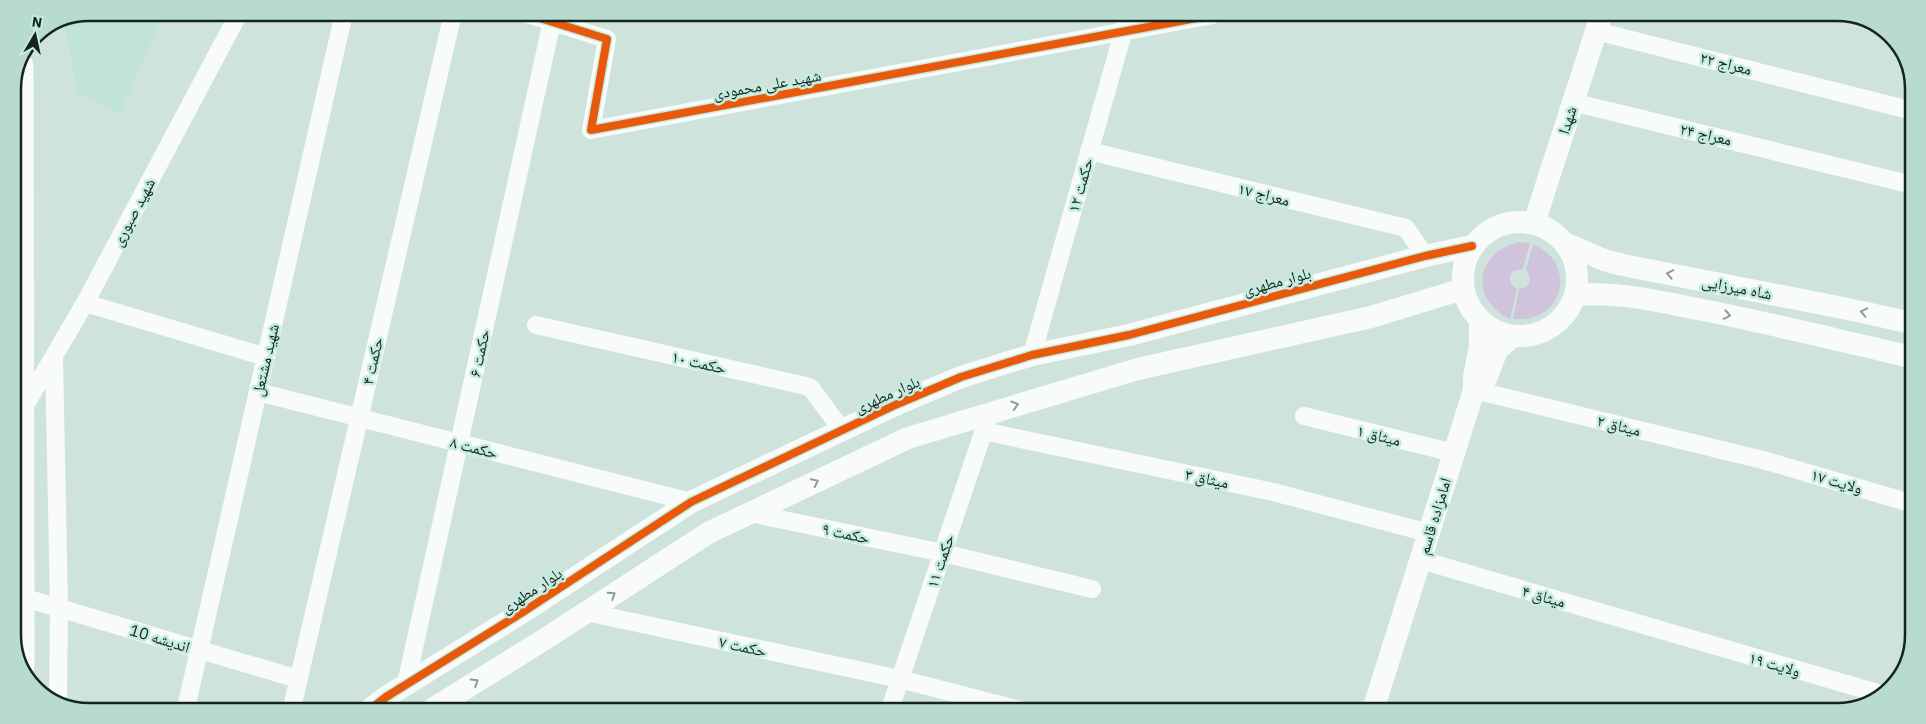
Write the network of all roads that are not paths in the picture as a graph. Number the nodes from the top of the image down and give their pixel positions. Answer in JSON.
{"nodes":[{"id":1,"x":235,"y":21,"type":"edge"},
{"id":2,"x":342,"y":21,"type":"edge"},
{"id":3,"x":451,"y":21,"type":"edge"},
{"id":4,"x":552,"y":21,"type":"joint"},
{"id":5,"x":1126,"y":21,"type":"edge"},
{"id":6,"x":1183,"y":21,"type":"edge"},
{"id":7,"x":1598,"y":24,"type":"edge"},
{"id":8,"x":1122,"y":33,"type":"junction"},
{"id":9,"x":21,"y":88,"type":"edge"},
{"id":10,"x":1572,"y":102,"type":"junction"},
{"id":11,"x":1905,"y":109,"type":"edge"},
{"id":12,"x":1089,"y":152,"type":"junction"},
{"id":13,"x":1905,"y":183,"type":"edge"},
{"id":14,"x":1534,"y":223,"type":"junction"},
{"id":15,"x":1565,"y":243,"type":"junction"},
{"id":16,"x":1472,"y":246,"type":"junction"},
{"id":17,"x":1425,"y":256,"type":"junction"},
{"id":18,"x":1463,"y":289,"type":"junction"},
{"id":19,"x":1575,"y":296,"type":"junction"},
{"id":20,"x":85,"y":303,"type":"junction"},
{"id":21,"x":1480,"y":320,"type":"junction"},
{"id":22,"x":1905,"y":321,"type":"edge"},
{"id":23,"x":536,"y":325,"type":"dead end"},
{"id":24,"x":1513,"y":336,"type":"junction"},
{"id":25,"x":1032,"y":355,"type":"junction"},
{"id":26,"x":54,"y":356,"type":"junction"},
{"id":27,"x":1905,"y":356,"type":"edge"},
{"id":28,"x":266,"y":357,"type":"junction"},
{"id":29,"x":1474,"y":390,"type":"junction"},
{"id":30,"x":258,"y":392,"type":"junction"},
{"id":31,"x":23,"y":409,"type":"junction"},
{"id":32,"x":1304,"y":416,"type":"dead end"},
{"id":33,"x":359,"y":418,"type":"junction"},
{"id":34,"x":986,"y":422,"type":"junction"},
{"id":35,"x":842,"y":430,"type":"junction"},
{"id":36,"x":459,"y":443,"type":"junction"},
{"id":37,"x":1454,"y":453,"type":"junction"},
{"id":38,"x":1763,"y":460,"type":"joint"},
{"id":39,"x":768,"y":466,"type":"junction"},
{"id":40,"x":783,"y":497,"type":"junction"},
{"id":41,"x":691,"y":502,"type":"junction"},
{"id":42,"x":1905,"y":502,"type":"edge"},
{"id":43,"x":750,"y":513,"type":"junction"},
{"id":44,"x":1429,"y":533,"type":"junction"},
{"id":45,"x":943,"y":553,"type":"junction"},
{"id":46,"x":1421,"y":560,"type":"junction"},
{"id":47,"x":1092,"y":589,"type":"dead end"},
{"id":48,"x":22,"y":597,"type":"junction"},
{"id":49,"x":59,"y":608,"type":"junction"},
{"id":50,"x":586,"y":612,"type":"junction"},
{"id":51,"x":1666,"y":632,"type":"joint"},
{"id":52,"x":22,"y":643,"type":"edge"},
{"id":53,"x":200,"y":650,"type":"junction"},
{"id":54,"x":298,"y":679,"type":"junction"},
{"id":55,"x":900,"y":679,"type":"junction"},
{"id":56,"x":406,"y":684,"type":"junction"},
{"id":57,"x":1873,"y":692,"type":"edge"},
{"id":58,"x":58,"y":695,"type":"edge"},
{"id":59,"x":187,"y":703,"type":"edge"},
{"id":60,"x":293,"y":703,"type":"edge"},
{"id":61,"x":379,"y":703,"type":"edge"},
{"id":62,"x":442,"y":703,"type":"edge"},
{"id":63,"x":892,"y":703,"type":"edge"},
{"id":64,"x":993,"y":703,"type":"edge"},
{"id":65,"x":1375,"y":703,"type":"edge"}],
"edges":[{"from":1,"to":20,"type":"street","name":"شهید صبوری"},
{"from":2,"to":28,"type":"street","name":"شهید مشتعل"},
{"from":3,"to":33,"type":"street","name":"حکمت ۴"},
{"from":4,"to":8,"type":"street","name":"شهید علی محمودی"},
{"from":4,"to":36,"type":"street","name":"حکمت ۶"},
{"from":5,"to":8,"type":"street","name":"حکمت ۱۲"},
{"from":6,"to":8,"type":"street"},
{"from":7,"to":10,"type":"street","name":"شهدا"},
{"from":7,"to":11,"type":"street","name":"معراج ۲۲"},
{"from":8,"to":12,"type":"street","name":"حکمت ۱۲"},
{"from":9,"to":31,"type":"main road"},
{"from":10,"to":13,"type":"street","name":"معراج ۲۴"},
{"from":10,"to":14,"type":"street","name":"شهدا"},
{"from":12,"to":17,"type":"street","name":"معراج ۱۷"},
{"from":12,"to":25,"type":"street","name":"حکمت ۱۲"},
{"from":14,"to":15,"type":"street"},
{"from":14,"to":16,"type":"street"},
{"from":15,"to":19,"type":"street"},
{"from":22,"to":15,"type":"street","name":"شاه میرزایی","one_way":true},
{"from":16,"to":17,"type":"street","name":"بلوار مطهری"},
{"from":16,"to":18,"type":"street"},
{"from":17,"to":25,"type":"street","name":"بلوار مطهری"},
{"from":18,"to":21,"type":"street"},
{"from":34,"to":18,"type":"street","one_way":true},
{"from":19,"to":24,"type":"street"},
{"from":19,"to":27,"type":"street","name":"شاه میرزایی","one_way":true},
{"from":20,"to":26,"type":"street","name":"شهید صبوری"},
{"from":20,"to":28,"type":"street"},
{"from":21,"to":24,"type":"street"},
{"from":21,"to":29,"type":"street","name":"امامزاده قاسم"},
{"from":23,"to":35,"type":"street","name":"حکمت ۱۰"},
{"from":24,"to":29,"type":"street"},
{"from":25,"to":35,"type":"street","name":"بلوار مطهری"},
{"from":26,"to":31,"type":"street","name":"شهید صبوری"},
{"from":26,"to":49,"type":"street"},
{"from":28,"to":30,"type":"street","name":"شهید مشتعل"},
{"from":29,"to":37,"type":"street","name":"امامزاده قاسم"},
{"from":29,"to":38,"type":"street","name":"میثاق ۲"},
{"from":30,"to":33,"type":"street","name":"حکمت ۸"},
{"from":30,"to":53,"type":"street","name":"شهید مشتعل"},
{"from":31,"to":48,"type":"main road"},
{"from":32,"to":37,"type":"street","name":"میثاق ۱"},
{"from":33,"to":36,"type":"street","name":"حکمت ۸"},
{"from":33,"to":54,"type":"street","name":"حکمت ۴"},
{"from":40,"to":34,"type":"street","one_way":true},
{"from":34,"to":44,"type":"street","name":"میثاق ۳"},
{"from":34,"to":45,"type":"street","name":"حکمت ۱۱"},
{"from":35,"to":39,"type":"street","name":"بلوار مطهری"},
{"from":36,"to":41,"type":"street","name":"حکمت ۸"},
{"from":36,"to":56,"type":"street","name":"حکمت ۶"},
{"from":37,"to":44,"type":"street","name":"امامزاده قاسم"},
{"from":38,"to":42,"type":"street","name":"ولایت ۱۷"},
{"from":39,"to":40,"type":"street"},
{"from":39,"to":41,"type":"street","name":"بلوار مطهری"},
{"from":40,"to":43,"type":"street"},
{"from":41,"to":56,"type":"street","name":"بلوار مطهری"},
{"from":43,"to":45,"type":"street","name":"حکمت ۹"},
{"from":50,"to":43,"type":"street","one_way":true},
{"from":44,"to":46,"type":"street","name":"امامزاده قاسم"},
{"from":45,"to":47,"type":"street","name":"حکمت ۹"},
{"from":45,"to":55,"type":"street","name":"حکمت ۱۱"},
{"from":46,"to":51,"type":"street","name":"میثاق ۴"},
{"from":46,"to":65,"type":"street","name":"امامزاده قاسم"},
{"from":48,"to":49,"type":"street","name":"اندیشه 10"},
{"from":48,"to":52,"type":"main road"},
{"from":49,"to":53,"type":"street","name":"اندیشه 10"},
{"from":49,"to":58,"type":"street"},
{"from":50,"to":55,"type":"street","name":"حکمت ۷"},
{"from":62,"to":50,"type":"street","one_way":true},
{"from":51,"to":57,"type":"street","name":"ولایت ۱۹"},
{"from":53,"to":54,"type":"street","name":"اندیشه 10"},
{"from":53,"to":59,"type":"street","name":"شهید مشتعل"},
{"from":54,"to":60,"type":"street","name":"حکمت ۴"},
{"from":55,"to":63,"type":"street","name":"حکمت ۱۱"},
{"from":55,"to":64,"type":"street","name":"حکمت ۷"},
{"from":56,"to":61,"type":"street","name":"بلوار مطهری"}]}
